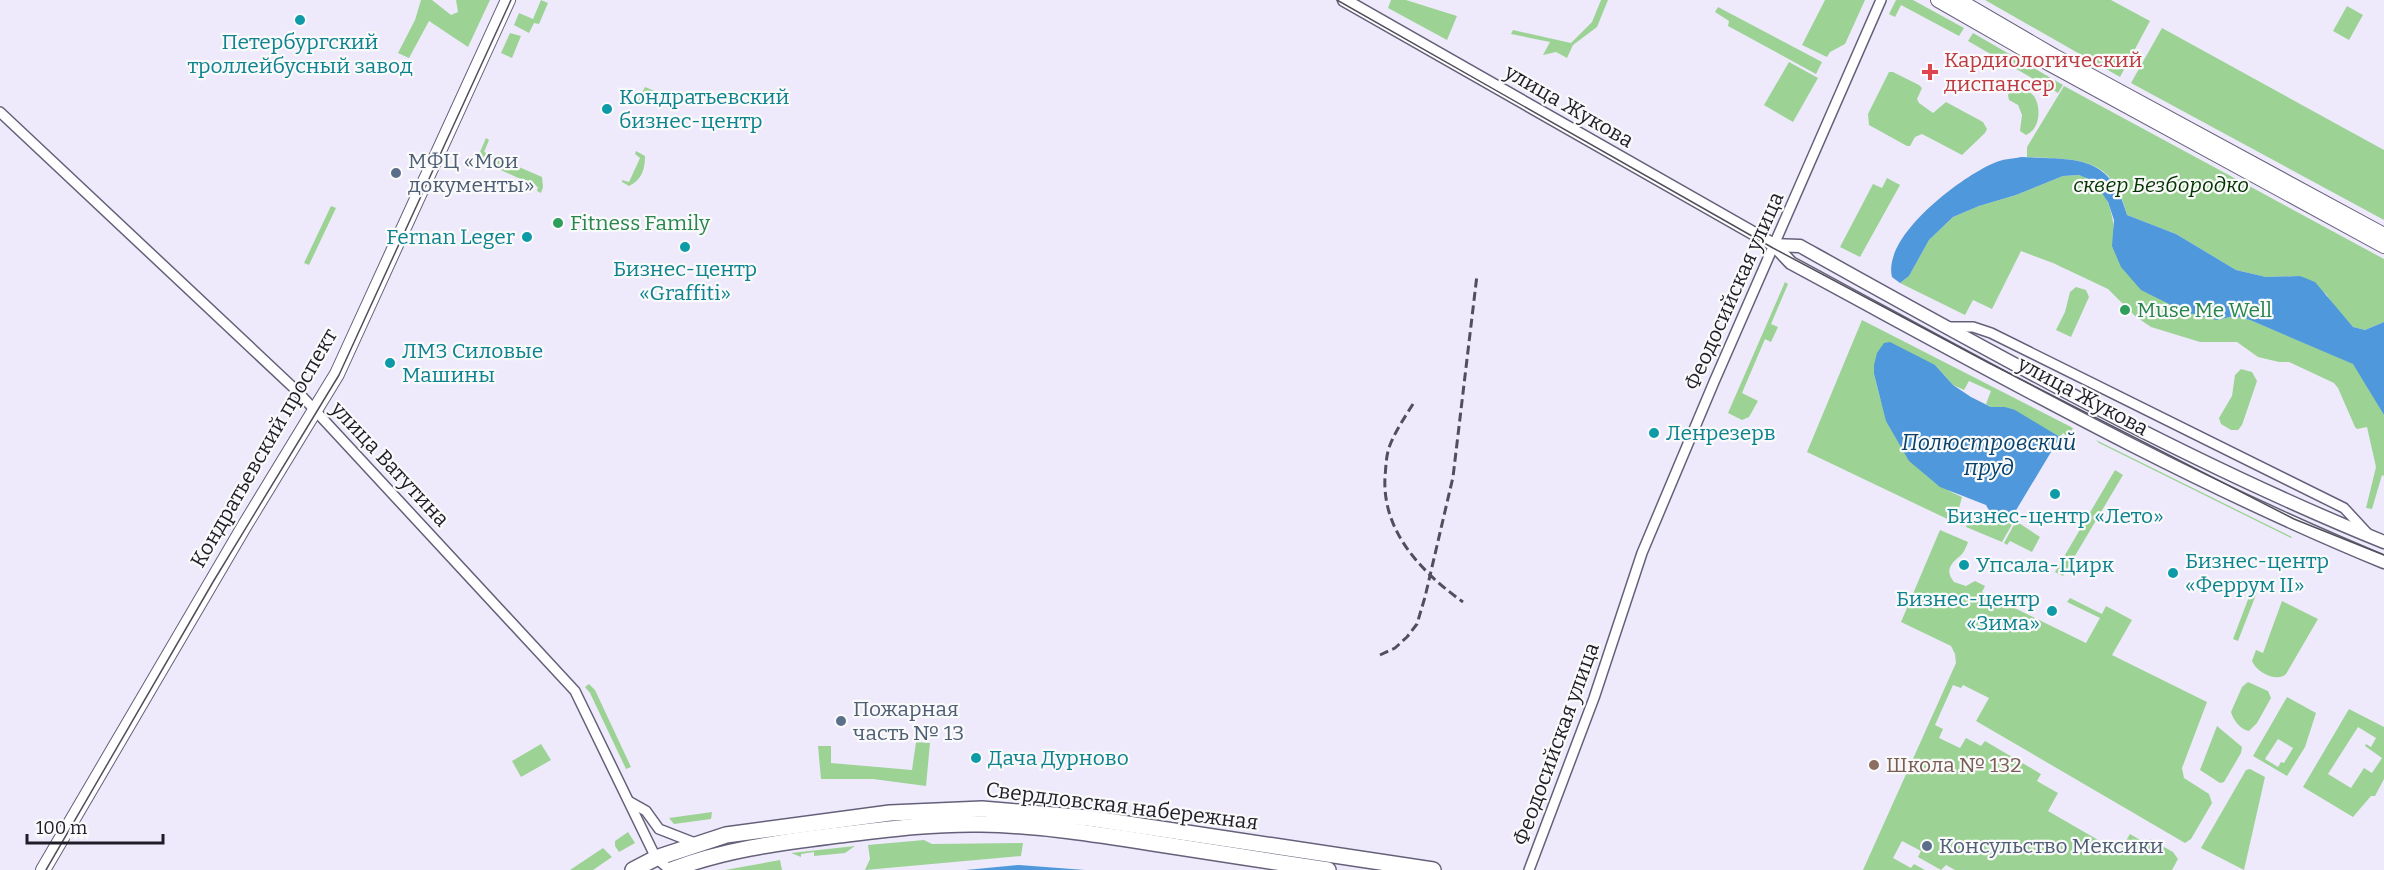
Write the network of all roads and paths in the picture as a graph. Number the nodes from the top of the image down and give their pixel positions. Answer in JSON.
{"nodes":[{"id":1,"x":508,"y":0,"type":"edge"},
{"id":2,"x":1344,"y":0,"type":"edge"},
{"id":3,"x":1881,"y":0,"type":"edge"},
{"id":4,"x":1938,"y":0,"type":"edge"},
{"id":5,"x":1958,"y":0,"type":"edge"},
{"id":6,"x":0,"y":112,"type":"edge"},
{"id":7,"x":2384,"y":235,"type":"edge"},
{"id":8,"x":1774,"y":245,"type":"junction"},
{"id":9,"x":2384,"y":246,"type":"edge"},
{"id":10,"x":1946,"y":327,"type":"junction"},
{"id":11,"x":314,"y":409,"type":"junction"},
{"id":12,"x":2369,"y":535,"type":"junction"},
{"id":13,"x":2384,"y":542,"type":"edge"},
{"id":14,"x":2384,"y":562,"type":"edge"},
{"id":15,"x":630,"y":802,"type":"junction"},
{"id":16,"x":695,"y":843,"type":"junction"},
{"id":17,"x":656,"y":858,"type":"junction"},
{"id":18,"x":43,"y":870,"type":"edge"},
{"id":19,"x":633,"y":870,"type":"edge"},
{"id":20,"x":670,"y":870,"type":"edge"},
{"id":21,"x":1328,"y":870,"type":"edge"},
{"id":22,"x":1433,"y":870,"type":"edge"},
{"id":23,"x":1529,"y":870,"type":"edge"}],
"edges":[{"from":1,"to":11,"type":"main road","name":"Кондратьевский проспект"},
{"from":2,"to":8,"type":"street","name":"улица Жукова"},
{"from":3,"to":8,"type":"street","name":"Феодосийская улица"},
{"from":4,"to":9,"type":"main road"},
{"from":5,"to":7,"type":"main road"},
{"from":6,"to":11,"type":"street","name":"улица Ватутина"},
{"from":8,"to":10,"type":"street","name":"улица Жукова"},
{"from":8,"to":14,"type":"street","name":"улица Жукова"},
{"from":8,"to":23,"type":"street","name":"Феодосийская улица"},
{"from":10,"to":12,"type":"street","name":"улица Жукова"},
{"from":10,"to":12,"type":"street"},
{"from":11,"to":15,"type":"street","name":"улица Ватутина"},
{"from":11,"to":18,"type":"main road","name":"Кондратьевский проспект"},
{"from":12,"to":13,"type":"street","name":"улица Жукова"},
{"from":15,"to":16,"type":"street","name":"улица Ватутина"},
{"from":15,"to":17,"type":"street","name":"улица Ватутина"},
{"from":16,"to":17,"type":"main road","name":"Свердловская набережная"},
{"from":16,"to":22,"type":"main road","name":"Свердловская набережная"},
{"from":17,"to":19,"type":"main road","name":"Свердловская набережная"},
{"from":17,"to":20,"type":"street","name":"улица Ватутина"},
{"from":20,"to":21,"type":"main road","name":"Свердловская набережная"}]}
